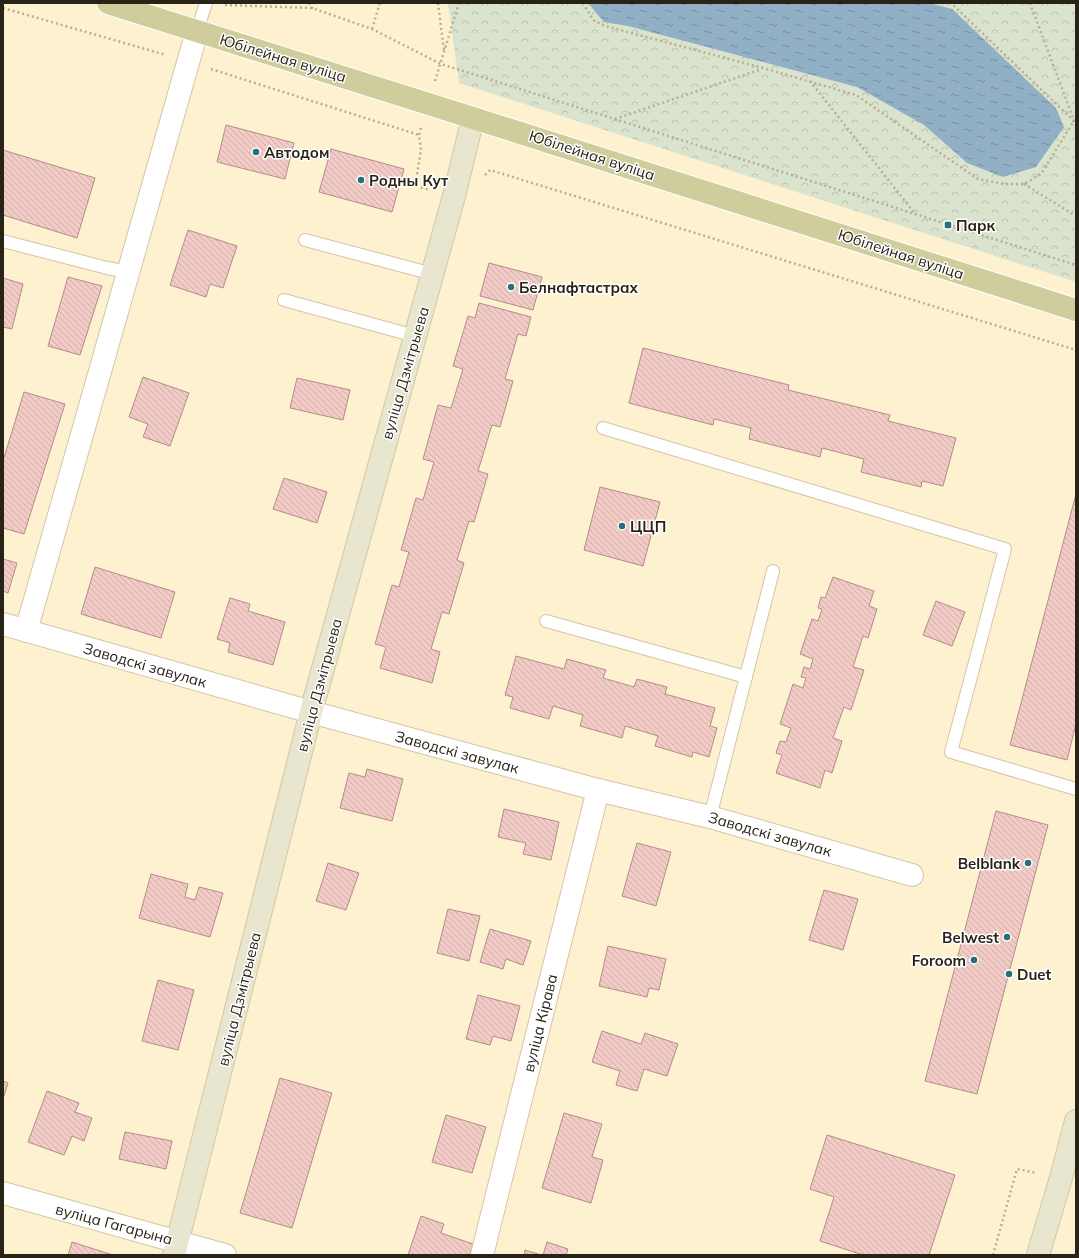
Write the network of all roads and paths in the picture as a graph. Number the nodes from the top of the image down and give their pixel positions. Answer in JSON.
{"nodes":[{"id":1,"x":108,"y":3,"type":"edge"},
{"id":2,"x":206,"y":3,"type":"edge"},
{"id":3,"x":309,"y":3,"type":"edge"},
{"id":4,"x":313,"y":3,"type":"edge"},
{"id":5,"x":380,"y":3,"type":"edge"},
{"id":6,"x":438,"y":3,"type":"edge"},
{"id":7,"x":460,"y":3,"type":"edge"},
{"id":8,"x":583,"y":3,"type":"edge"},
{"id":9,"x":951,"y":3,"type":"edge"},
{"id":10,"x":1030,"y":3,"type":"edge"},
{"id":11,"x":218,"y":5,"type":"dead end"},
{"id":12,"x":312,"y":8,"type":"junction"},
{"id":13,"x":372,"y":28,"type":"junction"},
{"id":14,"x":197,"y":31,"type":"junction"},
{"id":15,"x":444,"y":52,"type":"junction"},
{"id":16,"x":441,"y":64,"type":"junction"},
{"id":17,"x":764,"y":68,"type":"junction"},
{"id":18,"x":810,"y":81,"type":"junction"},
{"id":19,"x":474,"y":118,"type":"junction"},
{"id":20,"x":615,"y":119,"type":"junction"},
{"id":21,"x":1074,"y":121,"type":"junction"},
{"id":22,"x":1076,"y":126,"type":"edge"},
{"id":23,"x":419,"y":135,"type":"dead end"},
{"id":24,"x":481,"y":180,"type":"dead end"},
{"id":25,"x":1024,"y":184,"type":"junction"},
{"id":26,"x":454,"y":196,"type":"junction"},
{"id":27,"x":917,"y":216,"type":"junction"},
{"id":28,"x":1076,"y":216,"type":"edge"},
{"id":29,"x":3,"y":240,"type":"edge"},
{"id":30,"x":305,"y":240,"type":"dead end"},
{"id":31,"x":1076,"y":265,"type":"edge"},
{"id":32,"x":128,"y":272,"type":"junction"},
{"id":33,"x":433,"y":274,"type":"junction"},
{"id":34,"x":284,"y":300,"type":"dead end"},
{"id":35,"x":1076,"y":310,"type":"edge"},
{"id":36,"x":415,"y":336,"type":"junction"},
{"id":37,"x":1076,"y":350,"type":"edge"},
{"id":38,"x":603,"y":428,"type":"dead end"},
{"id":39,"x":773,"y":571,"type":"dead end"},
{"id":40,"x":546,"y":621,"type":"dead end"},
{"id":41,"x":3,"y":624,"type":"edge"},
{"id":42,"x":26,"y":631,"type":"junction"},
{"id":43,"x":746,"y":677,"type":"junction"},
{"id":44,"x":311,"y":712,"type":"junction"},
{"id":45,"x":1076,"y":789,"type":"edge"},
{"id":46,"x":598,"y":790,"type":"junction"},
{"id":47,"x":710,"y":816,"type":"junction"},
{"id":48,"x":912,"y":875,"type":"dead end"},
{"id":49,"x":1076,"y":1121,"type":"edge"},
{"id":50,"x":1061,"y":1178,"type":"junction"},
{"id":51,"x":3,"y":1193,"type":"edge"},
{"id":52,"x":176,"y":1248,"type":"edge"},
{"id":53,"x":226,"y":1255,"type":"edge"},
{"id":54,"x":482,"y":1255,"type":"edge"},
{"id":55,"x":993,"y":1255,"type":"edge"},
{"id":56,"x":1038,"y":1255,"type":"edge"}],
"edges":[{"from":1,"to":14,"type":"main road","name":"Юбілейная вуліца"},
{"from":2,"to":14,"type":"lane"},
{"from":3,"to":12,"type":"path"},
{"from":4,"to":12,"type":"path"},
{"from":5,"to":13,"type":"path"},
{"from":6,"to":15,"type":"path"},
{"from":7,"to":15,"type":"path"},
{"from":8,"to":17,"type":"path"},
{"from":9,"to":21,"type":"path"},
{"from":10,"to":21,"type":"path"},
{"from":11,"to":12,"type":"path"},
{"from":12,"to":13,"type":"path"},
{"from":13,"to":16,"type":"path"},
{"from":14,"to":19,"type":"main road","name":"Юбілейная вуліца"},
{"from":14,"to":32,"type":"street"},
{"from":15,"to":16,"type":"path"},
{"from":16,"to":20,"type":"path"},
{"from":17,"to":18,"type":"path"},
{"from":17,"to":20,"type":"path"},
{"from":18,"to":25,"type":"path"},
{"from":18,"to":27,"type":"path"},
{"from":19,"to":26,"type":"street","name":"вуліца Дзмітрыева"},
{"from":19,"to":35,"type":"main road","name":"Юбілейная вуліца"},
{"from":20,"to":27,"type":"path"},
{"from":21,"to":22,"type":"path"},
{"from":21,"to":25,"type":"path"},
{"from":23,"to":26,"type":"path"},
{"from":24,"to":37,"type":"path"},
{"from":25,"to":28,"type":"path"},
{"from":26,"to":33,"type":"street","name":"вуліца Дзмітрыева"},
{"from":27,"to":31,"type":"path"},
{"from":29,"to":32,"type":"lane"},
{"from":30,"to":33,"type":"lane"},
{"from":32,"to":42,"type":"street"},
{"from":33,"to":36,"type":"street","name":"вуліца Дзмітрыева"},
{"from":34,"to":36,"type":"lane"},
{"from":36,"to":44,"type":"street","name":"вуліца Дзмітрыева"},
{"from":38,"to":45,"type":"lane"},
{"from":39,"to":43,"type":"lane"},
{"from":40,"to":43,"type":"lane"},
{"from":41,"to":42,"type":"street","name":"Заводскі завулак"},
{"from":42,"to":44,"type":"street","name":"Заводскі завулак"},
{"from":43,"to":47,"type":"lane"},
{"from":44,"to":46,"type":"street","name":"Заводскі завулак"},
{"from":44,"to":52,"type":"street","name":"вуліца Дзмітрыева"},
{"from":46,"to":47,"type":"street","name":"Заводскі завулак"},
{"from":46,"to":54,"type":"street","name":"вуліца Кірава"},
{"from":47,"to":48,"type":"street","name":"Заводскі завулак"},
{"from":49,"to":50,"type":"street"},
{"from":50,"to":55,"type":"path"},
{"from":50,"to":56,"type":"street"},
{"from":51,"to":52,"type":"street","name":"вуліца Гагарына"},
{"from":52,"to":53,"type":"street","name":"вуліца Гагарына"}]}
